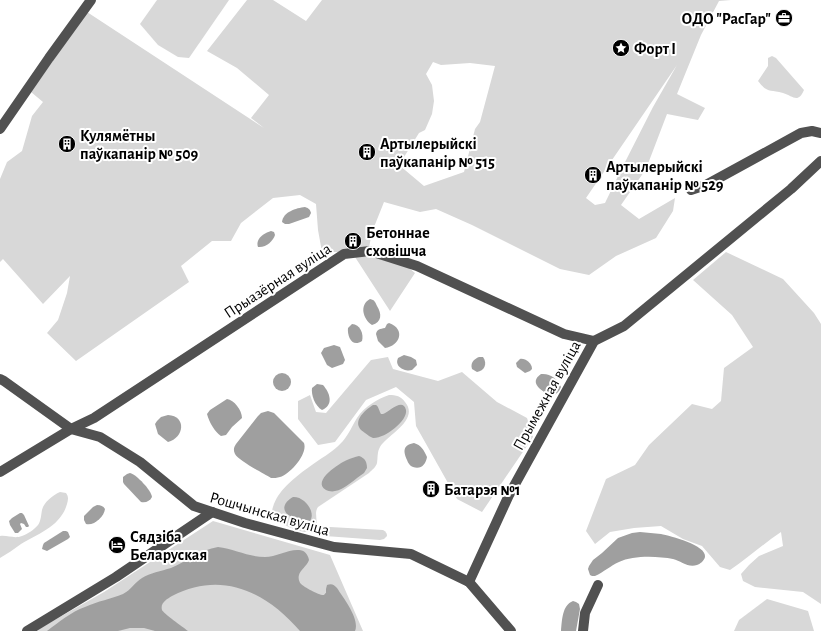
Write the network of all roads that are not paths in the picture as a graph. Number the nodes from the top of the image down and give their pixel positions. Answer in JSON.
{"nodes":[{"id":1,"x":90,"y":0,"type":"edge"},
{"id":2,"x":0,"y":130,"type":"edge"},
{"id":3,"x":821,"y":133,"type":"edge"},
{"id":4,"x":821,"y":161,"type":"edge"},
{"id":5,"x":691,"y":190,"type":"dead end"},
{"id":6,"x":594,"y":341,"type":"junction"},
{"id":7,"x":0,"y":379,"type":"edge"},
{"id":8,"x":71,"y":429,"type":"junction"},
{"id":9,"x":0,"y":472,"type":"edge"},
{"id":10,"x":212,"y":512,"type":"junction"},
{"id":11,"x":469,"y":582,"type":"junction"},
{"id":12,"x":598,"y":585,"type":"dead end"},
{"id":13,"x":27,"y":631,"type":"edge"},
{"id":14,"x":511,"y":631,"type":"edge"},
{"id":15,"x":583,"y":631,"type":"edge"}],
"edges":[{"from":1,"to":2,"type":"street"},
{"from":3,"to":5,"type":"street"},
{"from":4,"to":6,"type":"street","name":"Прымежная вуліца"},
{"from":6,"to":8,"type":"street","name":"Прыазёрная вуліца"},
{"from":6,"to":11,"type":"street","name":"Прымежная вуліца"},
{"from":7,"to":8,"type":"street","name":"Рошчынская вуліца"},
{"from":8,"to":9,"type":"street","name":"Прыазёрная вуліца"},
{"from":8,"to":10,"type":"street","name":"Рошчынская вуліца"},
{"from":10,"to":11,"type":"street","name":"Рошчынская вуліца"},
{"from":10,"to":13,"type":"street"},
{"from":11,"to":14,"type":"street"},
{"from":12,"to":15,"type":"street"}]}
